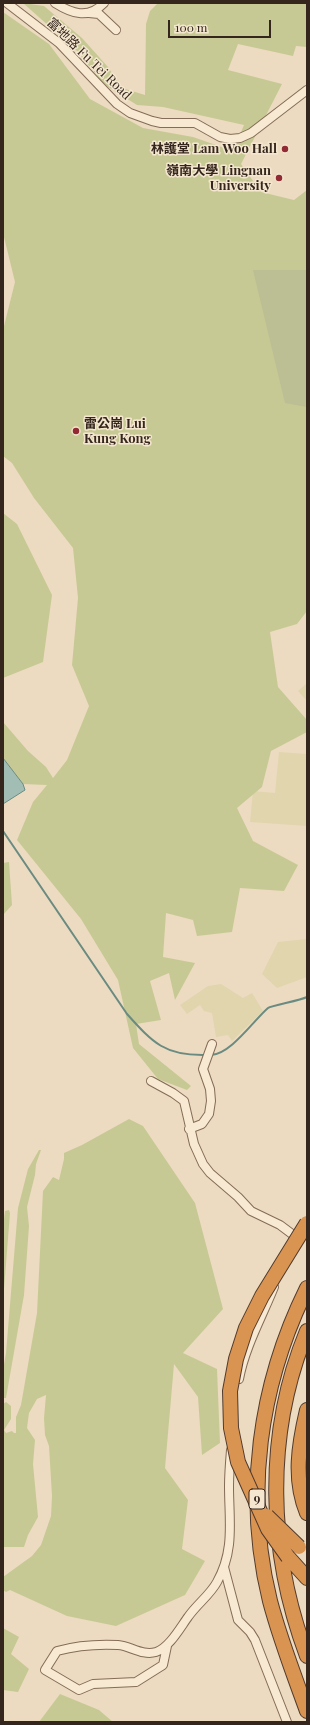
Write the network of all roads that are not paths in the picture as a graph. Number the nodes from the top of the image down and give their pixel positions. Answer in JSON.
{"nodes":[{"id":1,"x":7,"y":3,"type":"edge"},
{"id":2,"x":55,"y":3,"type":"edge"},
{"id":3,"x":104,"y":3,"type":"edge"},
{"id":4,"x":86,"y":13,"type":"junction"},
{"id":5,"x":116,"y":30,"type":"dead end"},
{"id":6,"x":307,"y":90,"type":"edge"},
{"id":7,"x":212,"y":1044,"type":"dead end"},
{"id":8,"x":151,"y":1081,"type":"dead end"},
{"id":9,"x":189,"y":1129,"type":"junction"},
{"id":10,"x":307,"y":1223,"type":"edge"},
{"id":11,"x":307,"y":1232,"type":"edge"},
{"id":12,"x":292,"y":1234,"type":"junction"},
{"id":13,"x":307,"y":1288,"type":"edge"},
{"id":14,"x":307,"y":1330,"type":"edge"},
{"id":15,"x":307,"y":1410,"type":"edge"},
{"id":16,"x":255,"y":1503,"type":"junction"},
{"id":17,"x":307,"y":1513,"type":"edge"},
{"id":18,"x":307,"y":1554,"type":"edge"},
{"id":19,"x":224,"y":1567,"type":"junction"},
{"id":20,"x":307,"y":1578,"type":"edge"},
{"id":21,"x":168,"y":1646,"type":"junction"},
{"id":22,"x":307,"y":1656,"type":"edge"},
{"id":23,"x":307,"y":1711,"type":"edge"},
{"id":24,"x":287,"y":1722,"type":"edge"}],
"edges":[{"from":1,"to":6,"type":"street","name":"富地路 Fu Tei Road"},
{"from":2,"to":4,"type":"street"},
{"from":3,"to":4,"type":"street"},
{"from":4,"to":5,"type":"street"},
{"from":7,"to":9,"type":"street"},
{"from":8,"to":9,"type":"street"},
{"from":9,"to":12,"type":"street"},
{"from":10,"to":16,"type":"highway","bridge":true},
{"from":11,"to":12,"type":"street"},
{"from":12,"to":19,"type":"street"},
{"from":13,"to":23,"type":"highway","number":"9"},
{"from":14,"to":22,"type":"highway","number":"9"},
{"from":15,"to":17,"type":"highway"},
{"from":16,"to":18,"type":"highway","bridge":true},
{"from":16,"to":20,"type":"highway","bridge":true},
{"from":19,"to":21,"type":"street"},
{"from":19,"to":24,"type":"street"},
{"from":21,"to":21,"type":"street"}]}
